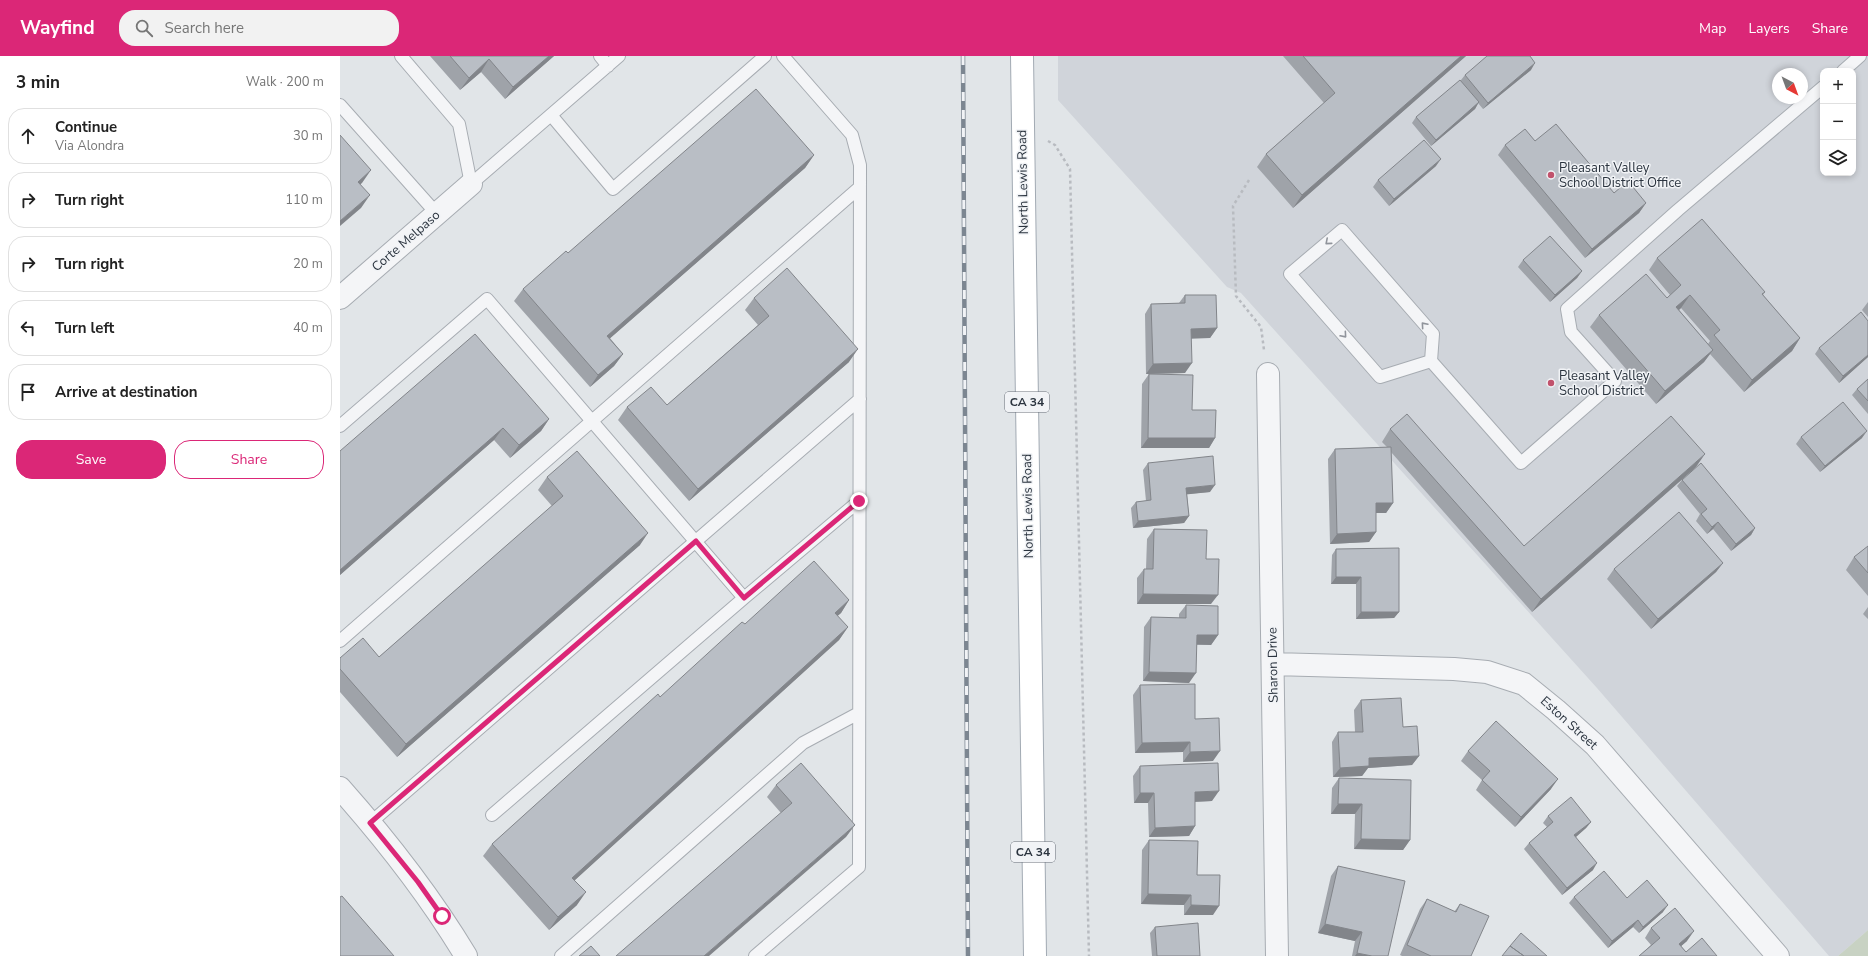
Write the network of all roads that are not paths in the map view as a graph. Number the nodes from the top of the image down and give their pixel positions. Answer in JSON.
{"nodes":[{"id":1,"x":401,"y":56,"type":"edge"},
{"id":2,"x":600,"y":56,"type":"edge"},
{"id":3,"x":619,"y":56,"type":"edge"},
{"id":4,"x":765,"y":56,"type":"edge"},
{"id":5,"x":783,"y":56,"type":"edge"},
{"id":6,"x":1022,"y":56,"type":"edge"},
{"id":7,"x":1860,"y":56,"type":"edge"},
{"id":8,"x":608,"y":66,"type":"junction"},
{"id":9,"x":1846,"y":68,"type":"edge"},
{"id":10,"x":1820,"y":91,"type":"edge"},
{"id":11,"x":340,"y":105,"type":"edge"},
{"id":12,"x":552,"y":116,"type":"junction"},
{"id":13,"x":472,"y":184,"type":"junction"},
{"id":14,"x":860,"y":187,"type":"junction"},
{"id":15,"x":437,"y":214,"type":"junction"},
{"id":16,"x":340,"y":298,"type":"edge"},
{"id":17,"x":1431,"y":361,"type":"junction"},
{"id":18,"x":1268,"y":374,"type":"road end"},
{"id":19,"x":860,"y":399,"type":"junction"},
{"id":20,"x":592,"y":421,"type":"junction"},
{"id":21,"x":340,"y":426,"type":"edge"},
{"id":22,"x":859,"y":501,"type":"junction"},
{"id":23,"x":696,"y":541,"type":"junction"},
{"id":24,"x":744,"y":598,"type":"junction"},
{"id":25,"x":340,"y":641,"type":"edge"},
{"id":26,"x":1273,"y":664,"type":"junction"},
{"id":27,"x":859,"y":713,"type":"junction"},
{"id":28,"x":340,"y":788,"type":"edge"},
{"id":29,"x":492,"y":815,"type":"dead end"},
{"id":30,"x":370,"y":823,"type":"junction"},
{"id":31,"x":466,"y":956,"type":"edge"},
{"id":32,"x":561,"y":956,"type":"edge"},
{"id":33,"x":755,"y":956,"type":"edge"},
{"id":34,"x":1035,"y":956,"type":"edge"},
{"id":35,"x":1277,"y":956,"type":"edge"},
{"id":36,"x":1778,"y":956,"type":"edge"}],
"edges":[{"from":1,"to":13,"type":"lane"},
{"from":2,"to":8,"type":"lane"},
{"from":3,"to":8,"type":"lane"},
{"from":4,"to":12,"type":"lane"},
{"from":5,"to":14,"type":"lane"},
{"from":6,"to":34,"type":"main road","name":"North Lewis Road","number":"CA 34"},
{"from":7,"to":9,"type":"lane"},
{"from":8,"to":12,"type":"lane"},
{"from":10,"to":17,"type":"lane"},
{"from":11,"to":15,"type":"lane"},
{"from":12,"to":13,"type":"lane"},
{"from":13,"to":15,"type":"street","name":"Corte Melpaso"},
{"from":14,"to":19,"type":"lane"},
{"from":14,"to":20,"type":"lane"},
{"from":15,"to":16,"type":"street","name":"Corte Melpaso"},
{"from":17,"to":17,"type":"lane","one_way":true},
{"from":18,"to":26,"type":"street","name":"Sharon Drive"},
{"from":19,"to":22,"type":"lane"},
{"from":19,"to":23,"type":"lane"},
{"from":20,"to":21,"type":"lane"},
{"from":20,"to":23,"type":"lane"},
{"from":20,"to":25,"type":"lane"},
{"from":22,"to":24,"type":"lane"},
{"from":22,"to":27,"type":"lane"},
{"from":23,"to":24,"type":"lane"},
{"from":23,"to":30,"type":"lane"},
{"from":24,"to":29,"type":"lane"},
{"from":26,"to":35,"type":"street","name":"Sharon Drive"},
{"from":26,"to":36,"type":"street","name":"Eston Street"},
{"from":27,"to":32,"type":"lane"},
{"from":27,"to":33,"type":"lane"},
{"from":28,"to":30,"type":"street"},
{"from":30,"to":31,"type":"street"}]}
